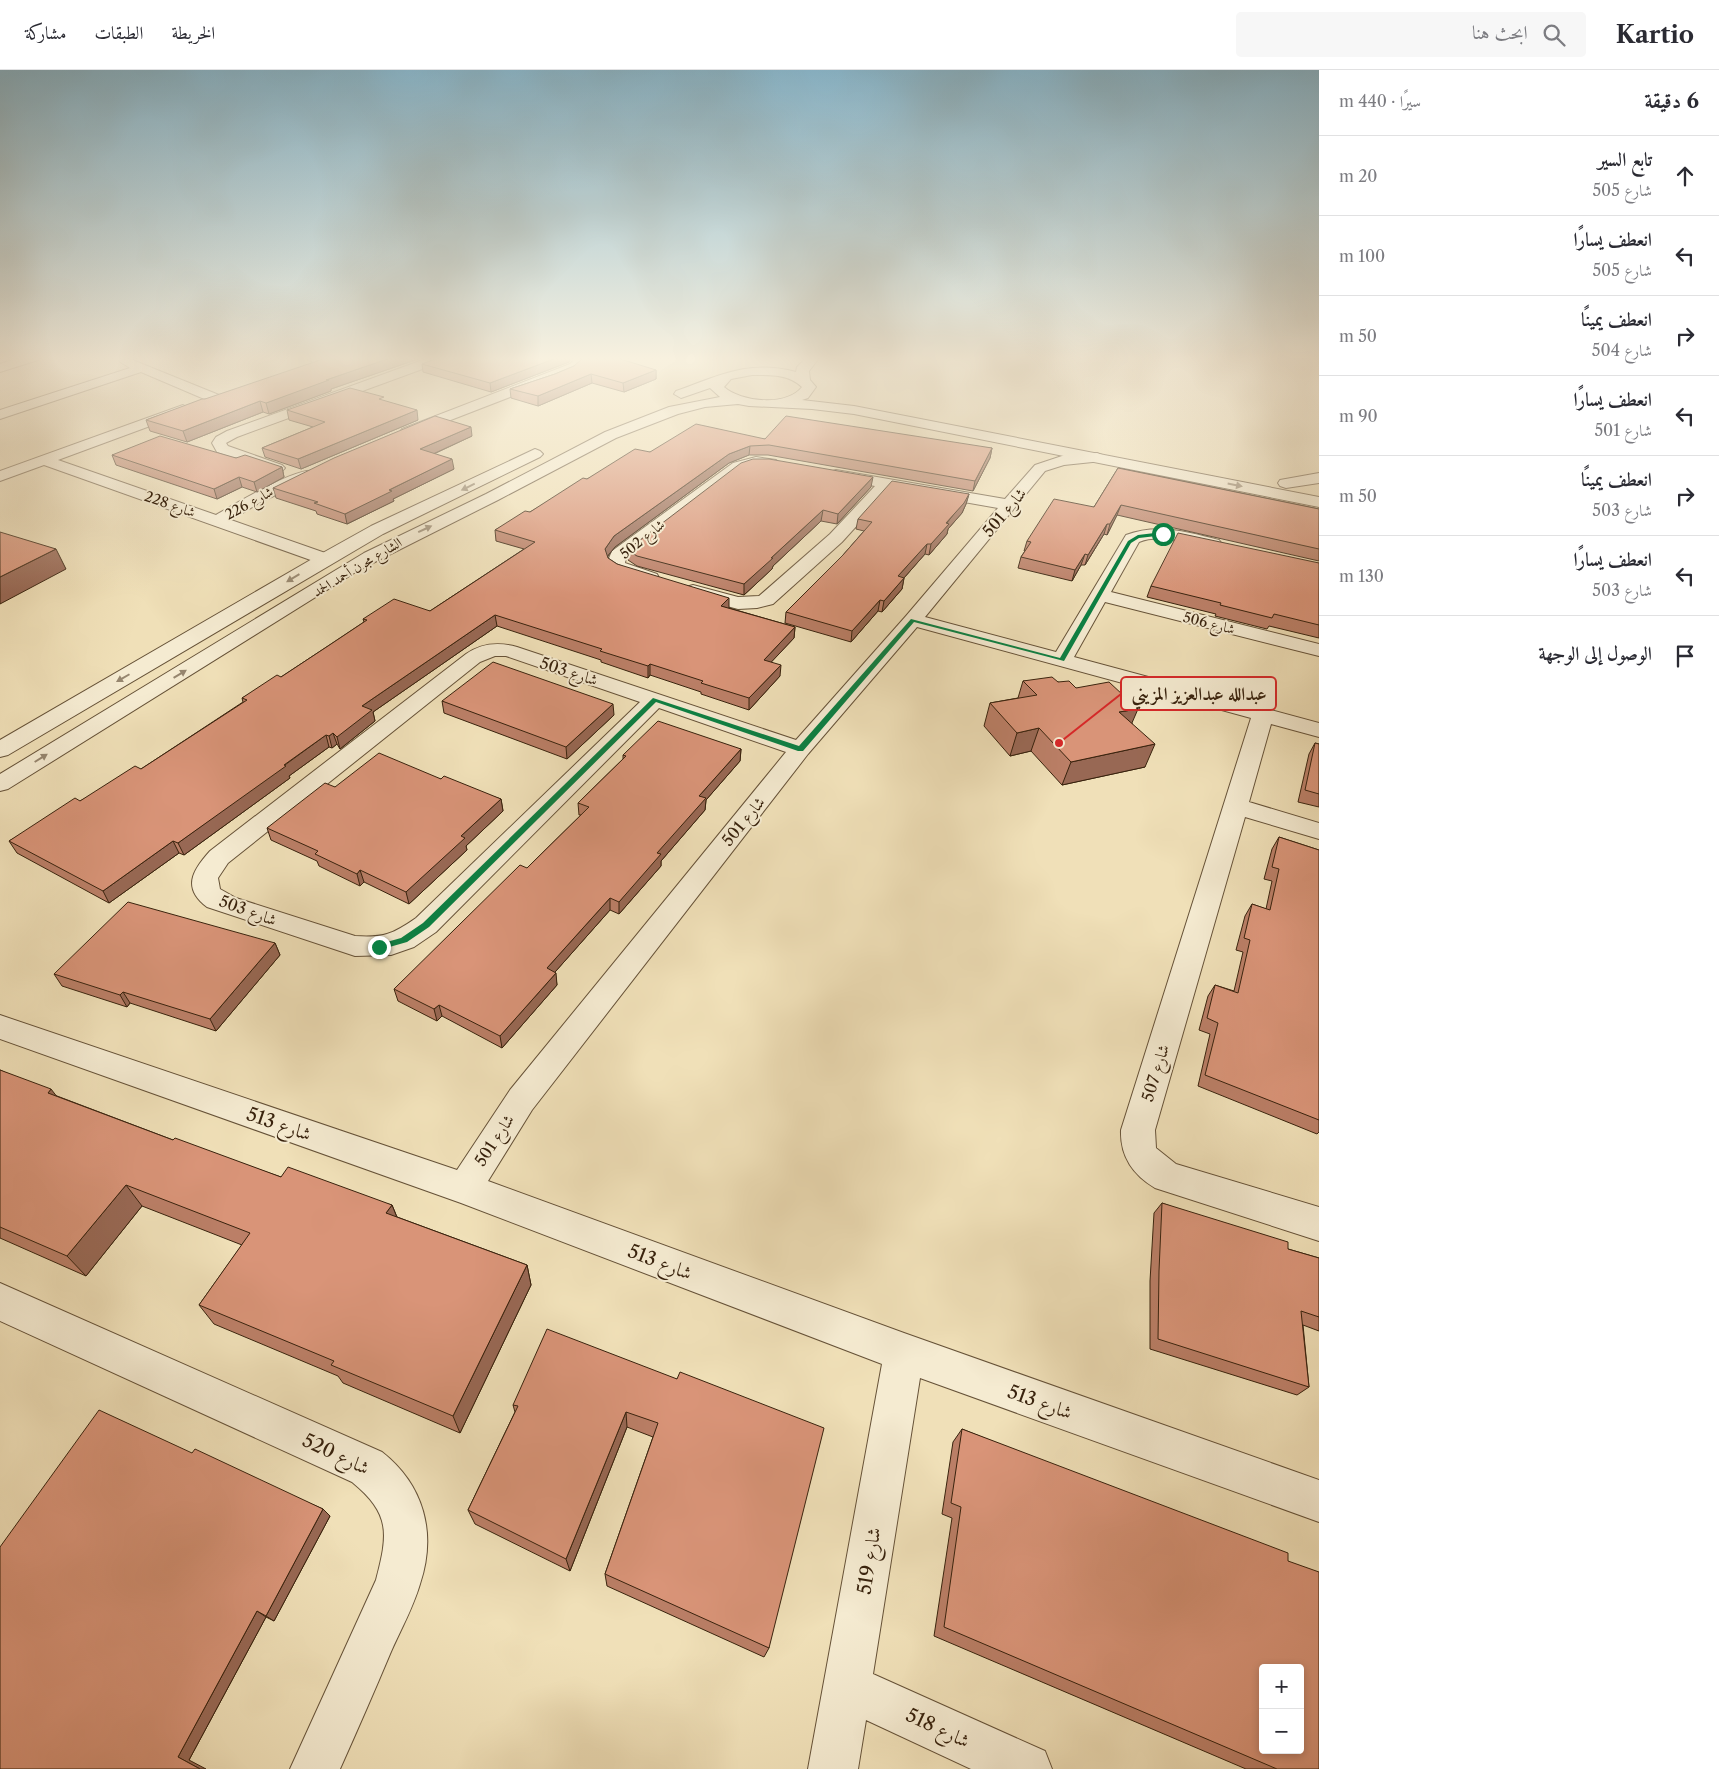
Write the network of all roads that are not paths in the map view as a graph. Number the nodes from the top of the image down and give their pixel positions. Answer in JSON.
{"nodes":[{"id":1,"x":109,"y":436,"type":"edge"},
{"id":2,"x":228,"y":436,"type":"edge"},
{"id":3,"x":575,"y":436,"type":"edge"},
{"id":4,"x":611,"y":436,"type":"edge"},
{"id":5,"x":986,"y":436,"type":"edge"},
{"id":6,"x":1042,"y":436,"type":"edge"},
{"id":7,"x":1015,"y":442,"type":"junction"},
{"id":8,"x":1097,"y":458,"type":"junction"},
{"id":9,"x":44,"y":460,"type":"junction"},
{"id":10,"x":788,"y":466,"type":"edge"},
{"id":11,"x":321,"y":468,"type":"edge"},
{"id":12,"x":1040,"y":468,"type":"junction"},
{"id":13,"x":817,"y":471,"type":"edge"},
{"id":14,"x":0,"y":476,"type":"edge"},
{"id":15,"x":302,"y":476,"type":"junction"},
{"id":16,"x":1319,"y":478,"type":"edge"},
{"id":17,"x":1286,"y":483,"type":"junction"},
{"id":18,"x":886,"y":484,"type":"junction"},
{"id":19,"x":1319,"y":489,"type":"edge"},
{"id":20,"x":1319,"y":502,"type":"edge"},
{"id":21,"x":1009,"y":505,"type":"junction"},
{"id":22,"x":218,"y":521,"type":"junction"},
{"id":23,"x":377,"y":530,"type":"junction"},
{"id":24,"x":400,"y":540,"type":"junction"},
{"id":25,"x":1231,"y":548,"type":"edge"},
{"id":26,"x":325,"y":558,"type":"junction"},
{"id":27,"x":1100,"y":596,"type":"junction"},
{"id":28,"x":913,"y":620,"type":"junction"},
{"id":29,"x":193,"y":636,"type":"junction"},
{"id":30,"x":224,"y":647,"type":"junction"},
{"id":31,"x":1319,"y":650,"type":"edge"},
{"id":32,"x":1062,"y":660,"type":"junction"},
{"id":33,"x":655,"y":700,"type":"junction"},
{"id":34,"x":1263,"y":715,"type":"junction"},
{"id":35,"x":1319,"y":730,"type":"edge"},
{"id":36,"x":800,"y":749,"type":"junction"},
{"id":37,"x":0,"y":750,"type":"edge"},
{"id":38,"x":0,"y":784,"type":"edge"},
{"id":39,"x":1236,"y":806,"type":"junction"},
{"id":40,"x":1319,"y":831,"type":"edge"},
{"id":41,"x":0,"y":1027,"type":"edge"},
{"id":42,"x":464,"y":1188,"type":"junction"},
{"id":43,"x":1319,"y":1224,"type":"edge"},
{"id":44,"x":0,"y":1302,"type":"edge"},
{"id":45,"x":904,"y":1353,"type":"junction"},
{"id":46,"x":1319,"y":1501,"type":"edge"},
{"id":47,"x":848,"y":1687,"type":"junction"},
{"id":48,"x":315,"y":1769,"type":"edge"},
{"id":49,"x":833,"y":1769,"type":"edge"},
{"id":50,"x":1027,"y":1769,"type":"edge"}],
"edges":[{"from":1,"to":9,"type":"street"},
{"from":2,"to":15,"type":"street"},
{"from":3,"to":23,"type":"street","name":"الشارع مجرن أحمد الحمد","one_way":true},
{"from":24,"to":4,"type":"street","name":"الشارع مجرن أحمد الحمد","one_way":true},
{"from":5,"to":7,"type":"street","name":"الشارع مجرن أحمد الحمد"},
{"from":6,"to":17,"type":"street"},
{"from":7,"to":8,"type":"street","name":"الشارع مجرن أحمد الحمد"},
{"from":7,"to":12,"type":"street"},
{"from":8,"to":12,"type":"street"},
{"from":8,"to":20,"type":"street","one_way":true},
{"from":9,"to":14,"type":"street"},
{"from":9,"to":22,"type":"street","name":"شارع 228"},
{"from":10,"to":18,"type":"street","name":"شارع 502"},
{"from":11,"to":15,"type":"street","name":"شارع 226"},
{"from":12,"to":21,"type":"street","name":"شارع 501"},
{"from":13,"to":18,"type":"street"},
{"from":15,"to":22,"type":"street","name":"شارع 226"},
{"from":16,"to":17,"type":"street"},
{"from":17,"to":19,"type":"street"},
{"from":18,"to":21,"type":"street"},
{"from":21,"to":28,"type":"street","name":"شارع 501"},
{"from":22,"to":26,"type":"street","name":"شارع 228"},
{"from":23,"to":24,"type":"street"},
{"from":23,"to":26,"type":"street","name":"الشارع مجرن أحمد الحمد"},
{"from":24,"to":30,"type":"street","name":"الشارع مجرن أحمد الحمد"},
{"from":25,"to":27,"type":"street"},
{"from":26,"to":29,"type":"street","name":"الشارع مجرن أحمد الحمد","one_way":true},
{"from":27,"to":31,"type":"street","name":"شارع 506"},
{"from":27,"to":32,"type":"street"},
{"from":28,"to":32,"type":"street"},
{"from":28,"to":36,"type":"street","name":"شارع 501"},
{"from":29,"to":30,"type":"street"},
{"from":29,"to":37,"type":"street","name":"الشارع مجرن أحمد الحمد","one_way":true},
{"from":38,"to":30,"type":"street","name":"الشارع مجرن أحمد الحمد","one_way":true},
{"from":32,"to":34,"type":"street"},
{"from":33,"to":33,"type":"street","name":"شارع 503"},
{"from":33,"to":36,"type":"street","name":"شارع 503"},
{"from":34,"to":35,"type":"street"},
{"from":34,"to":39,"type":"street","name":"شارع 507"},
{"from":36,"to":42,"type":"street","name":"شارع 501"},
{"from":39,"to":40,"type":"street"},
{"from":39,"to":43,"type":"street","name":"شارع 507"},
{"from":41,"to":42,"type":"street","name":"شارع 513"},
{"from":42,"to":45,"type":"street","name":"شارع 513"},
{"from":44,"to":48,"type":"street","name":"شارع 520"},
{"from":45,"to":46,"type":"street","name":"شارع 513"},
{"from":45,"to":47,"type":"street","name":"شارع 519"},
{"from":47,"to":49,"type":"street","name":"شارع 519"},
{"from":47,"to":50,"type":"street","name":"شارع 518"}]}
